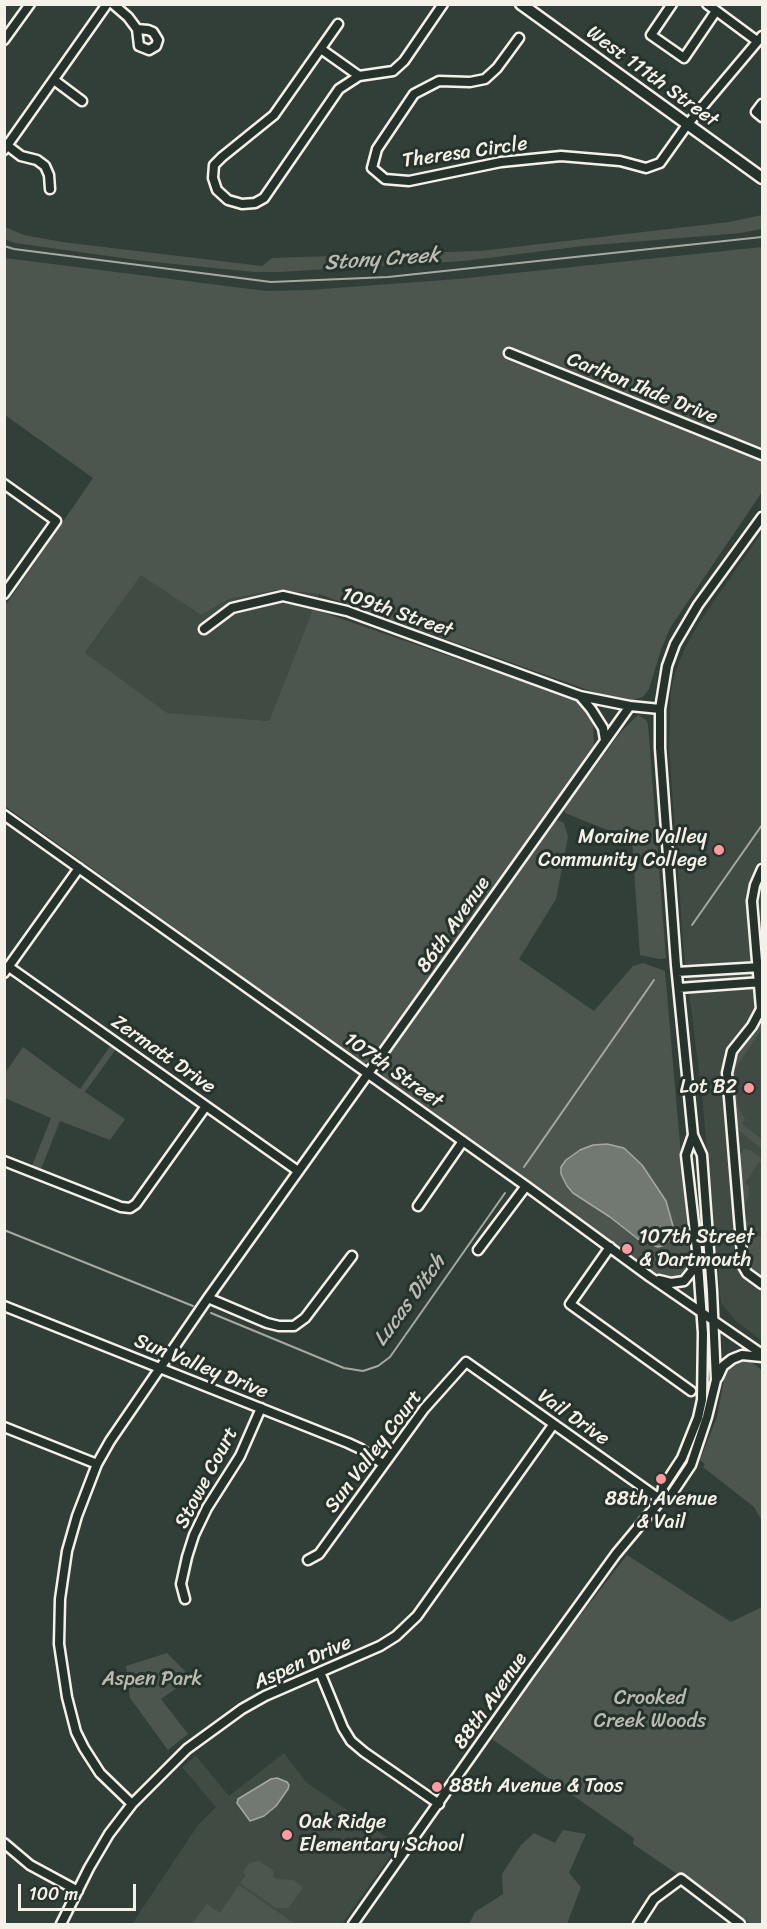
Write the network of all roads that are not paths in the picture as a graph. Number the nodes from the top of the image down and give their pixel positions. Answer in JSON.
{"nodes":[{"id":1,"x":30,"y":4,"type":"edge"},
{"id":2,"x":107,"y":4,"type":"edge"},
{"id":3,"x":113,"y":4,"type":"edge"},
{"id":4,"x":443,"y":4,"type":"edge"},
{"id":5,"x":521,"y":4,"type":"edge"},
{"id":6,"x":672,"y":4,"type":"edge"},
{"id":7,"x":707,"y":4,"type":"edge"},
{"id":8,"x":716,"y":11,"type":"junction"},
{"id":9,"x":338,"y":24,"type":"dead end"},
{"id":10,"x":137,"y":29,"type":"dead end"},
{"id":11,"x":519,"y":38,"type":"dead end"},
{"id":12,"x":760,"y":38,"type":"edge"},
{"id":13,"x":4,"y":40,"type":"edge"},
{"id":14,"x":321,"y":49,"type":"junction"},
{"id":15,"x":359,"y":75,"type":"junction"},
{"id":16,"x":54,"y":80,"type":"junction"},
{"id":17,"x":82,"y":101,"type":"dead end"},
{"id":18,"x":762,"y":104,"type":"edge"},
{"id":19,"x":762,"y":117,"type":"edge"},
{"id":20,"x":687,"y":125,"type":"junction"},
{"id":21,"x":6,"y":146,"type":"edge"},
{"id":22,"x":762,"y":178,"type":"edge"},
{"id":23,"x":50,"y":189,"type":"dead end"},
{"id":24,"x":509,"y":353,"type":"dead end"},
{"id":25,"x":762,"y":455,"type":"edge"},
{"id":26,"x":4,"y":484,"type":"edge"},
{"id":27,"x":762,"y":517,"type":"edge"},
{"id":28,"x":4,"y":594,"type":"edge"},
{"id":29,"x":204,"y":629,"type":"dead end"},
{"id":30,"x":580,"y":696,"type":"junction"},
{"id":31,"x":630,"y":706,"type":"junction"},
{"id":32,"x":660,"y":709,"type":"junction"},
{"id":33,"x":605,"y":740,"type":"junction"},
{"id":34,"x":4,"y":815,"type":"edge"},
{"id":35,"x":79,"y":868,"type":"junction"},
{"id":36,"x":762,"y":868,"type":"edge"},
{"id":37,"x":760,"y":967,"type":"edge"},
{"id":38,"x":7,"y":970,"type":"edge"},
{"id":39,"x":677,"y":972,"type":"junction"},
{"id":40,"x":760,"y":982,"type":"edge"},
{"id":41,"x":679,"y":988,"type":"junction"},
{"id":42,"x":368,"y":1074,"type":"junction"},
{"id":43,"x":206,"y":1106,"type":"junction"},
{"id":44,"x":693,"y":1135,"type":"junction"},
{"id":45,"x":464,"y":1141,"type":"junction"},
{"id":46,"x":4,"y":1161,"type":"edge"},
{"id":47,"x":298,"y":1171,"type":"junction"},
{"id":48,"x":526,"y":1186,"type":"junction"},
{"id":49,"x":418,"y":1206,"type":"dead end"},
{"id":50,"x":610,"y":1247,"type":"junction"},
{"id":51,"x":478,"y":1250,"type":"dead end"},
{"id":52,"x":697,"y":1250,"type":"junction"},
{"id":53,"x":352,"y":1256,"type":"dead end"},
{"id":54,"x":650,"y":1277,"type":"junction"},
{"id":55,"x":762,"y":1284,"type":"edge"},
{"id":56,"x":208,"y":1298,"type":"junction"},
{"id":57,"x":4,"y":1306,"type":"edge"},
{"id":58,"x":702,"y":1313,"type":"junction"},
{"id":59,"x":713,"y":1320,"type":"junction"},
{"id":60,"x":762,"y":1356,"type":"edge"},
{"id":61,"x":466,"y":1362,"type":"joint"},
{"id":62,"x":161,"y":1368,"type":"junction"},
{"id":63,"x":716,"y":1380,"type":"junction"},
{"id":64,"x":691,"y":1391,"type":"dead end"},
{"id":65,"x":261,"y":1408,"type":"junction"},
{"id":66,"x":553,"y":1425,"type":"junction"},
{"id":67,"x":4,"y":1427,"type":"edge"},
{"id":68,"x":97,"y":1464,"type":"junction"},
{"id":69,"x":383,"y":1464,"type":"junction"},
{"id":70,"x":661,"y":1500,"type":"junction"},
{"id":71,"x":308,"y":1560,"type":"dead end"},
{"id":72,"x":185,"y":1599,"type":"dead end"},
{"id":73,"x":321,"y":1672,"type":"junction"},
{"id":74,"x":132,"y":1804,"type":"junction"},
{"id":75,"x":439,"y":1804,"type":"junction"},
{"id":76,"x":4,"y":1843,"type":"edge"},
{"id":77,"x":78,"y":1891,"type":"junction"},
{"id":78,"x":61,"y":1924,"type":"edge"},
{"id":79,"x":353,"y":1924,"type":"edge"},
{"id":80,"x":638,"y":1924,"type":"edge"},
{"id":81,"x":740,"y":1924,"type":"edge"}],
"edges":[{"from":1,"to":13,"type":"street"},
{"from":2,"to":16,"type":"street"},
{"from":3,"to":10,"type":"street"},
{"from":4,"to":15,"type":"street"},
{"from":5,"to":20,"type":"main road","name":"West 111th Street"},
{"from":6,"to":8,"type":"street"},
{"from":7,"to":8,"type":"street"},
{"from":8,"to":12,"type":"street"},
{"from":9,"to":14,"type":"street"},
{"from":11,"to":20,"type":"street","name":"Theresa Circle"},
{"from":12,"to":20,"type":"street"},
{"from":14,"to":15,"type":"street"},
{"from":14,"to":15,"type":"street"},
{"from":16,"to":17,"type":"street"},
{"from":16,"to":21,"type":"street"},
{"from":18,"to":19,"type":"street"},
{"from":20,"to":22,"type":"main road","name":"West 111th Street"},
{"from":21,"to":23,"type":"street"},
{"from":24,"to":25,"type":"street","name":"Carlton Ihde Drive"},
{"from":26,"to":28,"type":"street"},
{"from":27,"to":32,"type":"street"},
{"from":29,"to":30,"type":"street","name":"109th Street"},
{"from":30,"to":31,"type":"street","name":"109th Street"},
{"from":30,"to":33,"type":"street"},
{"from":31,"to":32,"type":"street"},
{"from":31,"to":33,"type":"street","name":"86th Avenue"},
{"from":32,"to":39,"type":"street"},
{"from":33,"to":42,"type":"street","name":"86th Avenue"},
{"from":34,"to":35,"type":"street","name":"107th Street"},
{"from":35,"to":38,"type":"street"},
{"from":35,"to":42,"type":"street","name":"107th Street"},
{"from":36,"to":37,"type":"street"},
{"from":37,"to":39,"type":"street"},
{"from":37,"to":40,"type":"street"},
{"from":38,"to":43,"type":"street","name":"Zermatt Drive"},
{"from":39,"to":41,"type":"street"},
{"from":40,"to":41,"type":"street"},
{"from":40,"to":55,"type":"street"},
{"from":41,"to":44,"type":"street"},
{"from":42,"to":45,"type":"street","name":"107th Street"},
{"from":42,"to":47,"type":"street","name":"86th Avenue"},
{"from":43,"to":46,"type":"street"},
{"from":43,"to":47,"type":"street","name":"Zermatt Drive"},
{"from":44,"to":52,"type":"street","name":"88th Avenue"},
{"from":44,"to":59,"type":"street","name":"88th Avenue"},
{"from":45,"to":48,"type":"street","name":"107th Street"},
{"from":45,"to":49,"type":"street"},
{"from":47,"to":56,"type":"street","name":"86th Avenue"},
{"from":48,"to":50,"type":"street","name":"107th Street"},
{"from":48,"to":51,"type":"street"},
{"from":50,"to":54,"type":"street","name":"107th Street"},
{"from":50,"to":64,"type":"street"},
{"from":52,"to":54,"type":"street"},
{"from":52,"to":58,"type":"street","name":"88th Avenue"},
{"from":53,"to":56,"type":"street"},
{"from":54,"to":58,"type":"street","name":"107th Street"},
{"from":56,"to":62,"type":"street","name":"86th Avenue"},
{"from":57,"to":62,"type":"street","name":"Sun Valley Drive"},
{"from":58,"to":59,"type":"street","name":"107th Street"},
{"from":58,"to":70,"type":"street","name":"88th Avenue"},
{"from":59,"to":60,"type":"street","name":"107th Street"},
{"from":59,"to":63,"type":"street","name":"88th Avenue"},
{"from":60,"to":63,"type":"street"},
{"from":61,"to":66,"type":"street","name":"Vail Drive"},
{"from":61,"to":69,"type":"street","name":"Sun Valley Court"},
{"from":62,"to":65,"type":"street","name":"Sun Valley Drive"},
{"from":62,"to":68,"type":"street","name":"86th Avenue"},
{"from":63,"to":70,"type":"street","name":"88th Avenue"},
{"from":65,"to":69,"type":"street","name":"Sun Valley Drive"},
{"from":65,"to":72,"type":"street","name":"Stowe Court"},
{"from":66,"to":70,"type":"street","name":"Vail Drive"},
{"from":66,"to":73,"type":"street","name":"Aspen Drive"},
{"from":67,"to":68,"type":"street"},
{"from":68,"to":74,"type":"street","name":"86th Avenue"},
{"from":69,"to":71,"type":"street","name":"Sun Valley Court"},
{"from":70,"to":75,"type":"street","name":"88th Avenue"},
{"from":73,"to":74,"type":"street","name":"Aspen Drive"},
{"from":73,"to":75,"type":"street"},
{"from":74,"to":77,"type":"street","name":"Aspen Drive"},
{"from":75,"to":79,"type":"street","name":"88th Avenue"},
{"from":76,"to":77,"type":"street"},
{"from":77,"to":78,"type":"street","name":"Aspen Drive"},
{"from":80,"to":81,"type":"street"}]}
